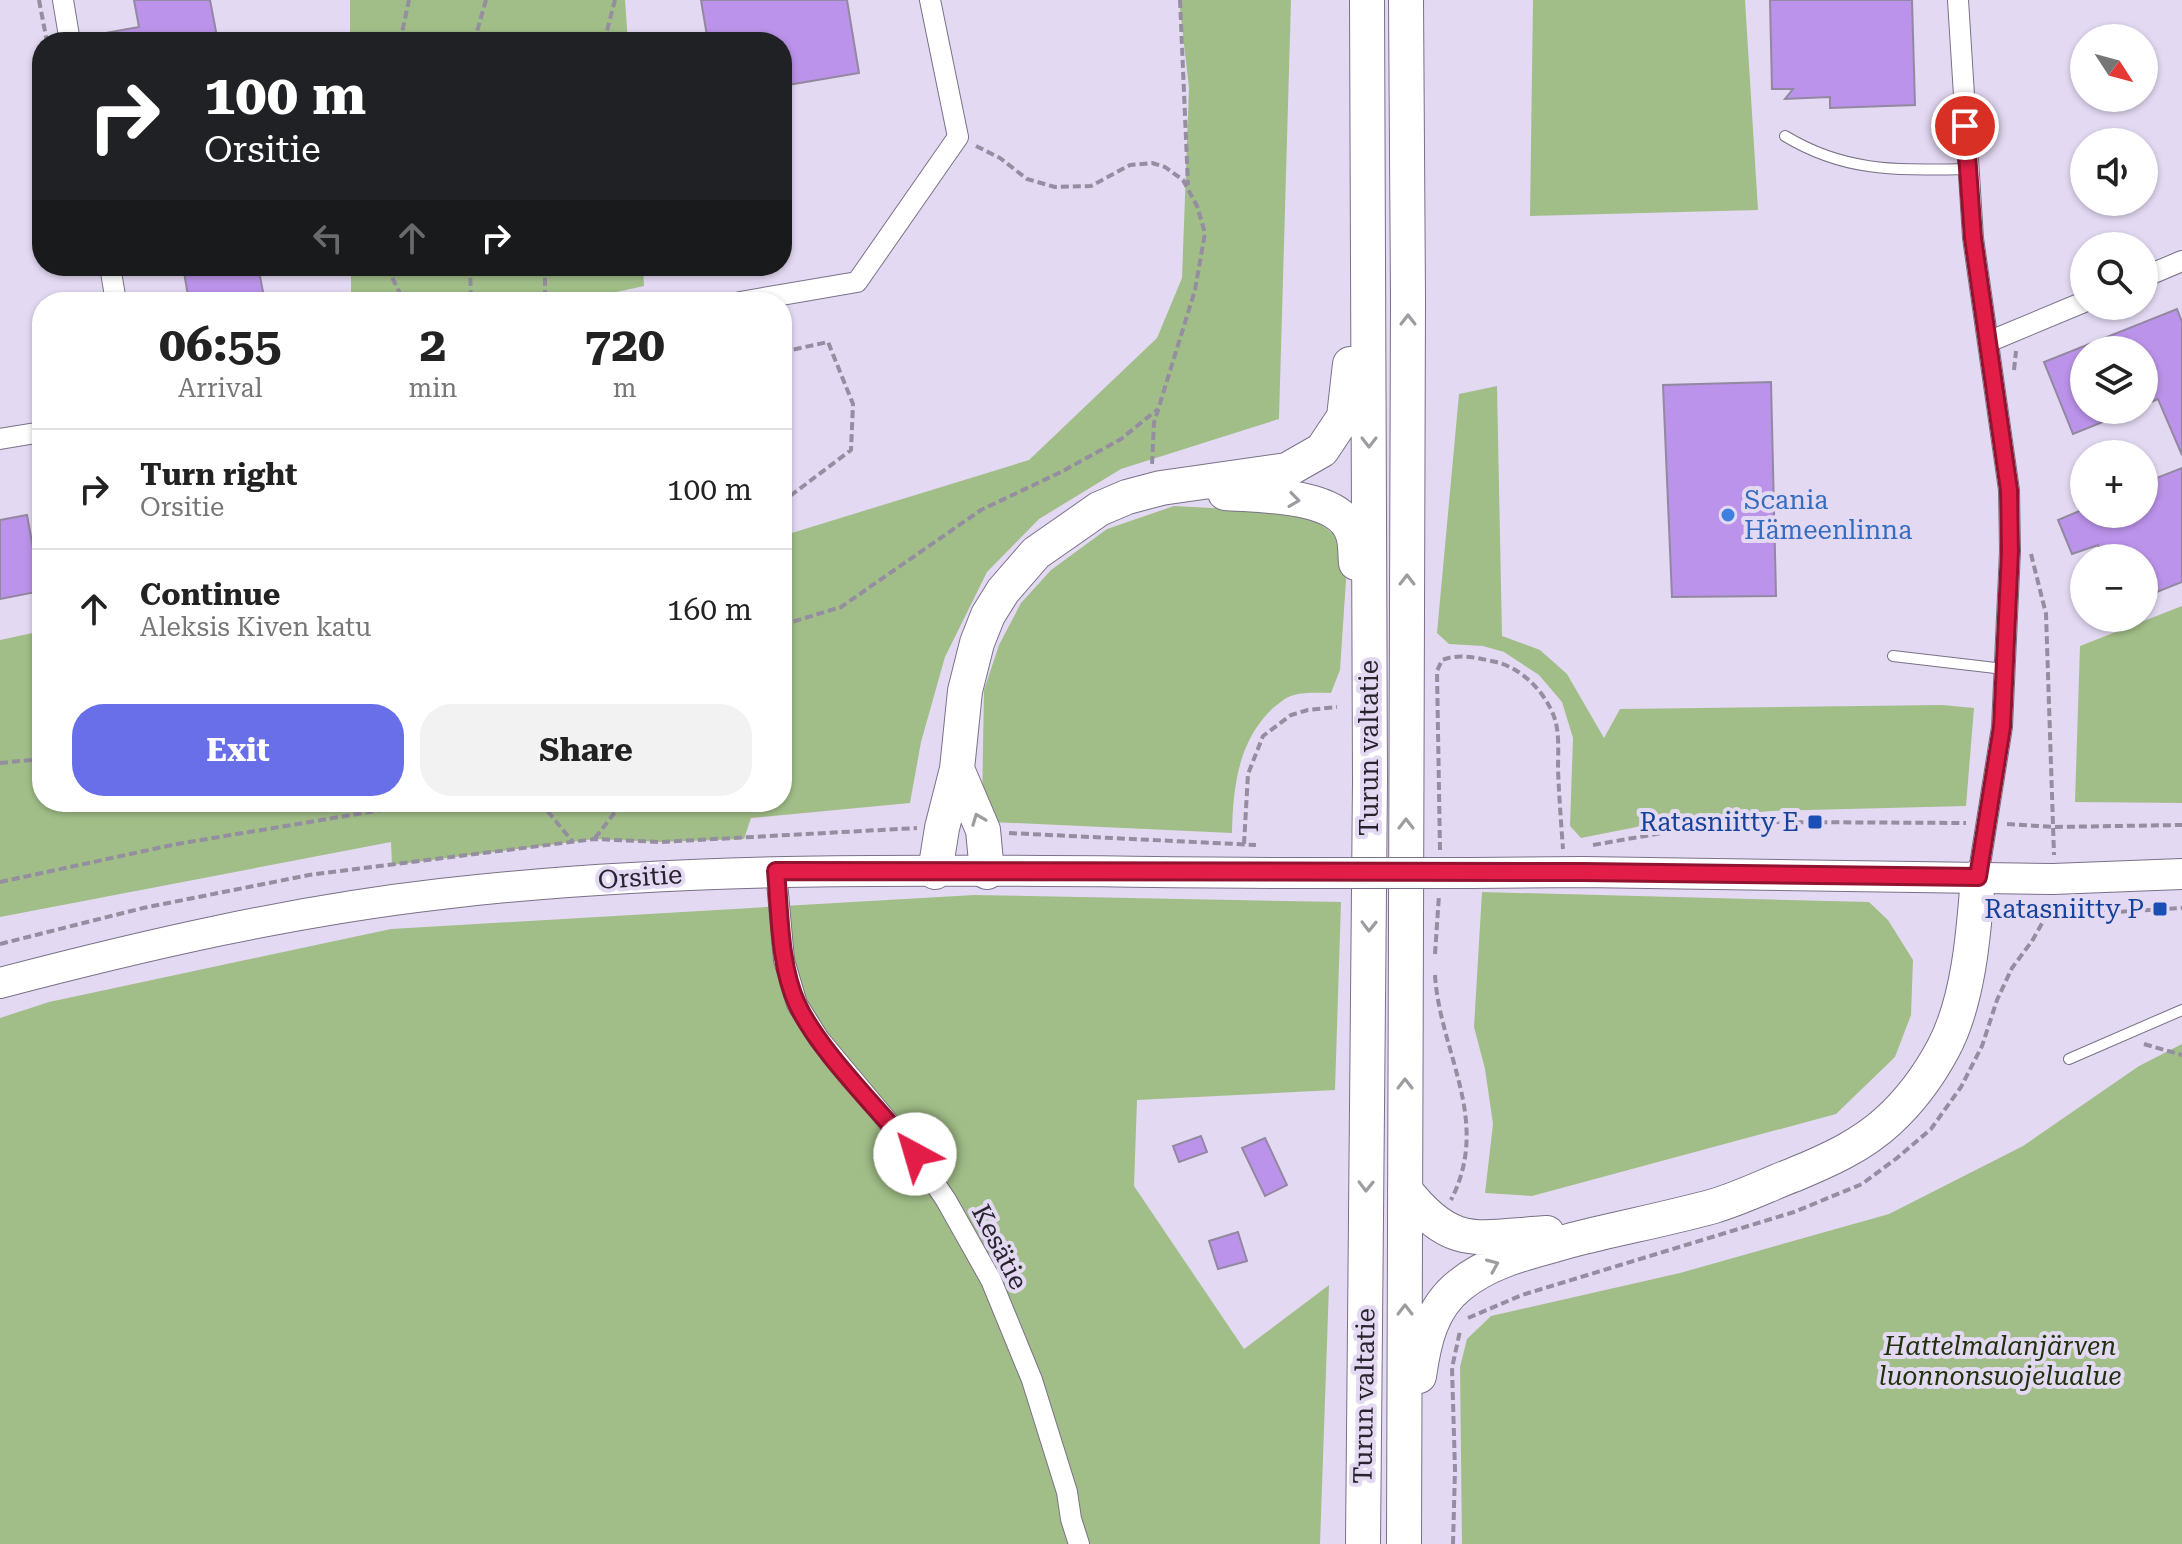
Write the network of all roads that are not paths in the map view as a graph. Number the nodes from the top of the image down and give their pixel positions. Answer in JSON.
{"nodes":[{"id":1,"x":63,"y":0,"type":"edge"},
{"id":2,"x":930,"y":0,"type":"edge"},
{"id":3,"x":1358,"y":0,"type":"edge"},
{"id":4,"x":1367,"y":0,"type":"edge"},
{"id":5,"x":1406,"y":0,"type":"edge"},
{"id":6,"x":1958,"y":0,"type":"edge"},
{"id":7,"x":68,"y":32,"type":"edge"},
{"id":8,"x":1785,"y":136,"type":"dead end"},
{"id":9,"x":1968,"y":169,"type":"junction"},
{"id":10,"x":2182,"y":261,"type":"edge"},
{"id":11,"x":2158,"y":271,"type":"edge"},
{"id":12,"x":792,"y":293,"type":"edge"},
{"id":13,"x":2070,"y":308,"type":"edge"},
{"id":14,"x":1988,"y":342,"type":"junction"},
{"id":15,"x":32,"y":434,"type":"edge"},
{"id":16,"x":0,"y":439,"type":"edge"},
{"id":17,"x":1156,"y":489,"type":"junction"},
{"id":18,"x":1893,"y":656,"type":"dead end"},
{"id":19,"x":2004,"y":669,"type":"junction"},
{"id":20,"x":957,"y":769,"type":"junction"},
{"id":21,"x":1370,"y":781,"type":"junction"},
{"id":22,"x":776,"y":871,"type":"junction"},
{"id":23,"x":935,"y":872,"type":"junction"},
{"id":24,"x":987,"y":872,"type":"junction"},
{"id":25,"x":2182,"y":874,"type":"edge"},
{"id":26,"x":1978,"y":877,"type":"junction"},
{"id":27,"x":0,"y":983,"type":"edge"},
{"id":28,"x":2182,"y":1010,"type":"edge"},
{"id":29,"x":2069,"y":1059,"type":"dead end"},
{"id":30,"x":1405,"y":1190,"type":"junction"},
{"id":31,"x":1615,"y":1229,"type":"junction"},
{"id":32,"x":1405,"y":1472,"type":"junction"},
{"id":33,"x":1079,"y":1544,"type":"edge"},
{"id":34,"x":1363,"y":1544,"type":"edge"},
{"id":35,"x":1404,"y":1544,"type":"edge"}],
"edges":[{"from":1,"to":7,"type":"street"},
{"from":2,"to":12,"type":"street"},
{"from":3,"to":17,"type":"highway"},
{"from":4,"to":21,"type":"highway","name":"Turun valtatie","one_way":true},
{"from":30,"to":5,"type":"highway","name":"Turun valtatie","one_way":true},
{"from":6,"to":9,"type":"street"},
{"from":8,"to":9,"type":"lane"},
{"from":9,"to":14,"type":"street"},
{"from":10,"to":11,"type":"street"},
{"from":13,"to":14,"type":"street"},
{"from":14,"to":19,"type":"street"},
{"from":15,"to":16,"type":"street"},
{"from":17,"to":20,"type":"highway"},
{"from":17,"to":21,"type":"highway","one_way":true},
{"from":18,"to":19,"type":"lane"},
{"from":19,"to":26,"type":"street"},
{"from":20,"to":23,"type":"highway"},
{"from":24,"to":20,"type":"highway","one_way":true},
{"from":21,"to":34,"type":"highway","name":"Turun valtatie","one_way":true},
{"from":22,"to":23,"type":"main road","name":"Orsitie"},
{"from":22,"to":27,"type":"main road","name":"Orsitie"},
{"from":22,"to":33,"type":"street","name":"Kesätie"},
{"from":23,"to":24,"type":"main road","name":"Orsitie"},
{"from":24,"to":26,"type":"main road","name":"Orsitie","bridge":true},
{"from":25,"to":26,"type":"main road","name":"Orsitie"},
{"from":26,"to":31,"type":"highway"},
{"from":28,"to":29,"type":"lane"},
{"from":30,"to":31,"type":"highway"},
{"from":32,"to":30,"type":"highway","name":"Turun valtatie","one_way":true},
{"from":32,"to":31,"type":"highway","one_way":true},
{"from":32,"to":35,"type":"highway","name":"Turun valtatie"}]}
